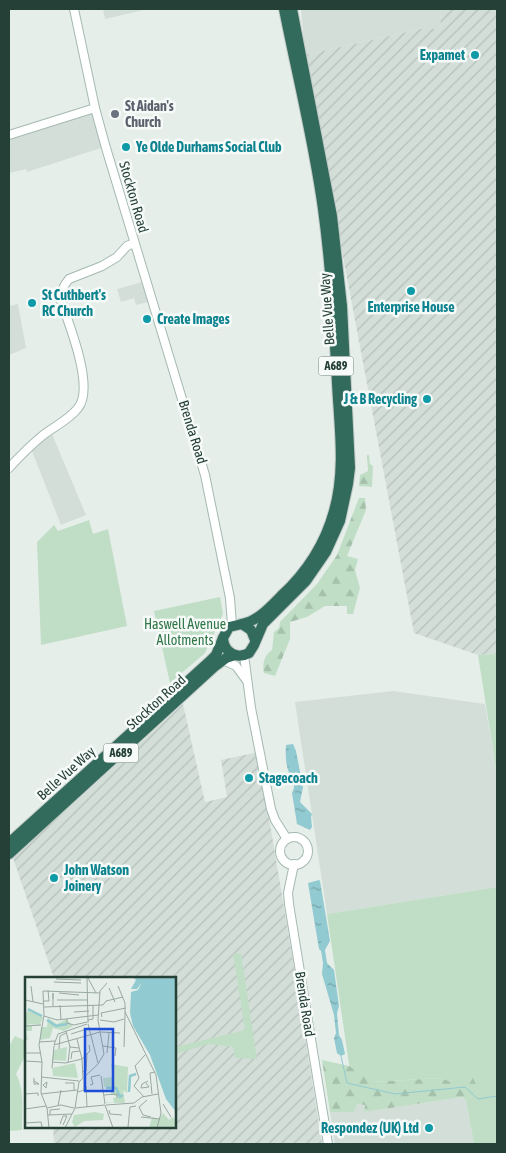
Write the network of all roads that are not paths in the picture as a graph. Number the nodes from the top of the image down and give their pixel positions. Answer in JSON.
{"nodes":[{"id":1,"x":74,"y":9,"type":"edge"},
{"id":2,"x":284,"y":9,"type":"edge"},
{"id":3,"x":292,"y":9,"type":"edge"},
{"id":4,"x":95,"y":108,"type":"junction"},
{"id":5,"x":9,"y":135,"type":"edge"},
{"id":6,"x":134,"y":243,"type":"junction"},
{"id":7,"x":9,"y":468,"type":"edge"},
{"id":8,"x":237,"y":625,"type":"junction"},
{"id":9,"x":223,"y":638,"type":"junction"},
{"id":10,"x":255,"y":640,"type":"junction"},
{"id":11,"x":240,"y":655,"type":"junction"},
{"id":12,"x":223,"y":660,"type":"junction"},
{"id":13,"x":248,"y":683,"type":"junction"},
{"id":14,"x":287,"y":839,"type":"junction"},
{"id":15,"x":9,"y":843,"type":"edge"},
{"id":16,"x":9,"y":854,"type":"edge"},
{"id":17,"x":294,"y":864,"type":"junction"},
{"id":18,"x":328,"y":1144,"type":"edge"}],
"edges":[{"from":1,"to":4,"type":"main road","name":"Stockton Road"},
{"from":2,"to":8,"type":"highway","name":"Belle Vue Way","number":"A689"},
{"from":3,"to":10,"type":"highway","name":"Belle Vue Way","number":"A689"},
{"from":4,"to":5,"type":"main road"},
{"from":4,"to":6,"type":"main road","name":"Stockton Road"},
{"from":6,"to":7,"type":"main road","name":"Stockton Road"},
{"from":6,"to":8,"type":"main road","name":"Brenda Road"},
{"from":8,"to":9,"type":"highway","number":"A689"},
{"from":8,"to":10,"type":"highway"},
{"from":9,"to":11,"type":"highway"},
{"from":9,"to":15,"type":"highway","name":"Belle Vue Way","number":"A689"},
{"from":10,"to":11,"type":"highway","number":"A689"},
{"from":11,"to":12,"type":"highway","name":"Stockton Road","number":"A689"},
{"from":11,"to":13,"type":"main road"},
{"from":12,"to":13,"type":"main road"},
{"from":12,"to":16,"type":"highway","name":"Stockton Road","number":"A689"},
{"from":13,"to":14,"type":"main road"},
{"from":14,"to":17,"type":"main road"},
{"from":14,"to":17,"type":"main road"},
{"from":17,"to":18,"type":"main road","name":"Brenda Road"}]}
